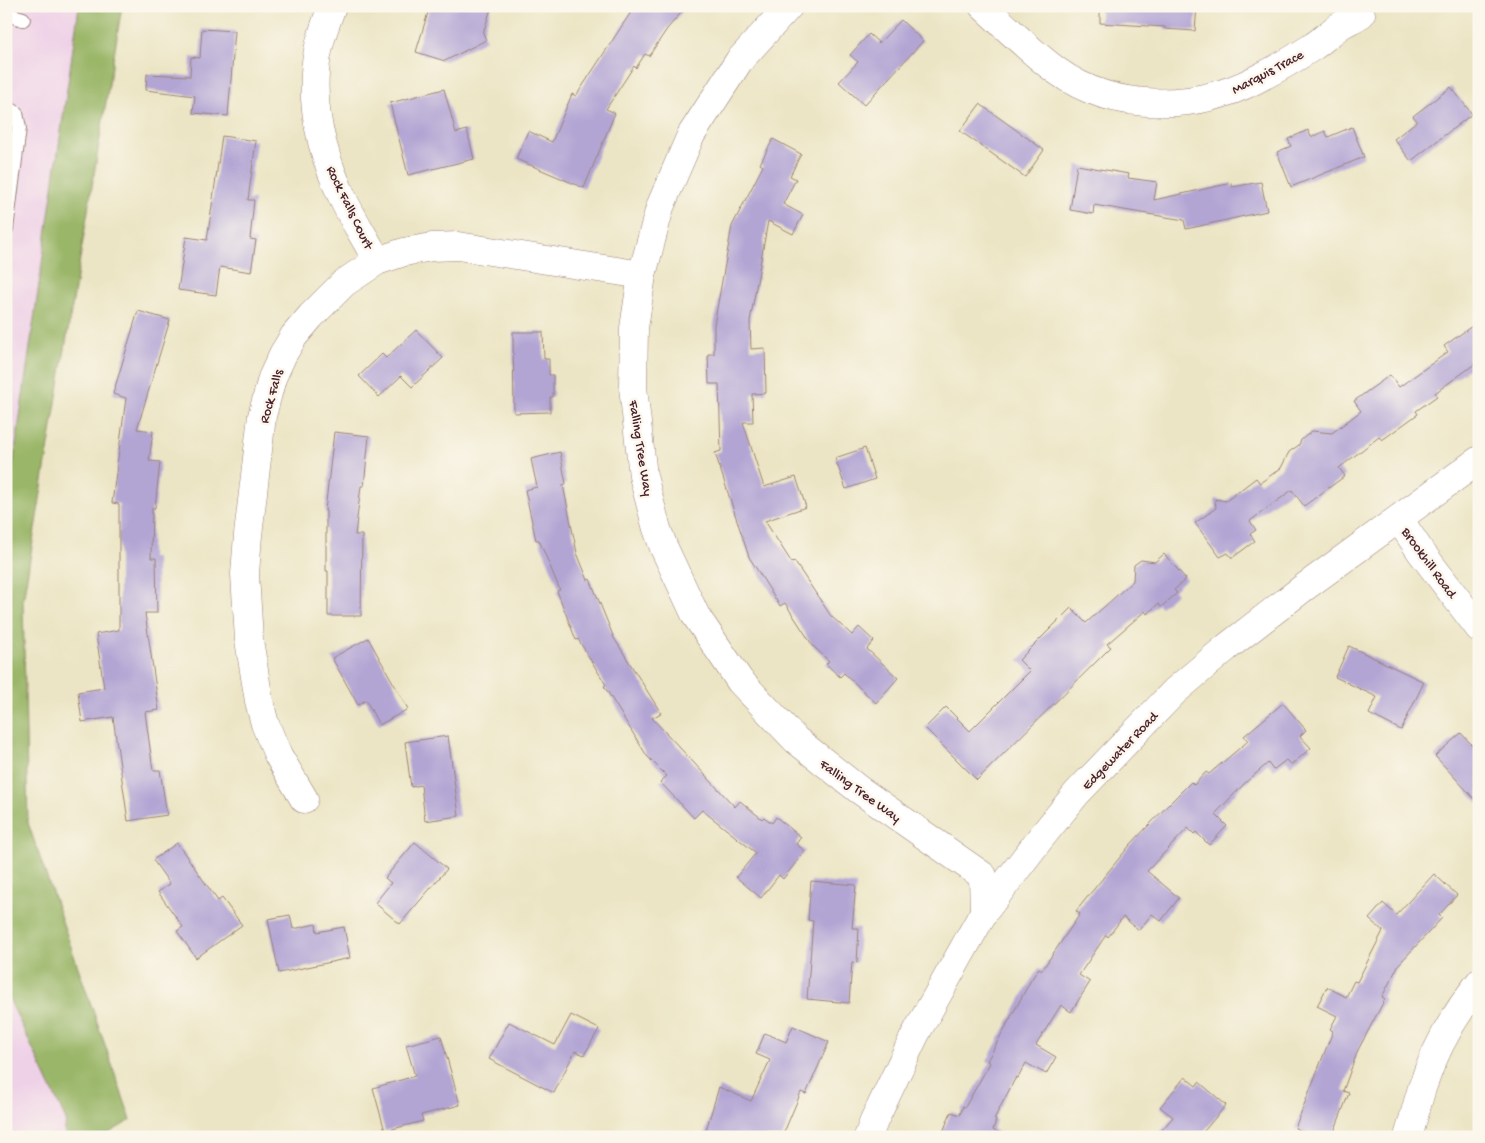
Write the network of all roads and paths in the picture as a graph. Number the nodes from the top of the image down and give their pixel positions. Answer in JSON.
{"nodes":[{"id":1,"x":332,"y":6,"type":"edge"},
{"id":2,"x":789,"y":6,"type":"edge"},
{"id":3,"x":983,"y":6,"type":"edge"},
{"id":4,"x":6,"y":14,"type":"edge"},
{"id":5,"x":1361,"y":14,"type":"dead end"},
{"id":6,"x":22,"y":19,"type":"dead end"},
{"id":7,"x":6,"y":107,"type":"edge"},
{"id":8,"x":9,"y":178,"type":"edge"},
{"id":9,"x":6,"y":229,"type":"edge"},
{"id":10,"x":377,"y":261,"type":"junction"},
{"id":11,"x":642,"y":275,"type":"junction"},
{"id":12,"x":1479,"y":460,"type":"edge"},
{"id":13,"x":1399,"y":519,"type":"junction"},
{"id":14,"x":1479,"y":628,"type":"edge"},
{"id":15,"x":304,"y":799,"type":"dead end"},
{"id":16,"x":984,"y":912,"type":"junction"},
{"id":17,"x":1479,"y":983,"type":"edge"},
{"id":18,"x":868,"y":1137,"type":"edge"},
{"id":19,"x":1408,"y":1137,"type":"edge"}],
"edges":[{"from":1,"to":10,"type":"street","name":"Rock Falls Court"},
{"from":2,"to":11,"type":"street","name":"Falling Tree Way"},
{"from":3,"to":5,"type":"street","name":"Marquis Trace"},
{"from":4,"to":6,"type":"lane"},
{"from":7,"to":8,"type":"lane"},
{"from":8,"to":9,"type":"lane"},
{"from":10,"to":11,"type":"street","name":"Rock Falls"},
{"from":10,"to":15,"type":"street","name":"Rock Falls"},
{"from":11,"to":16,"type":"street","name":"Falling Tree Way"},
{"from":12,"to":13,"type":"street","name":"Edgewater Road"},
{"from":13,"to":14,"type":"street","name":"Brookhill Road"},
{"from":13,"to":16,"type":"street","name":"Edgewater Road"},
{"from":16,"to":18,"type":"street","name":"Edgewater Road"},
{"from":17,"to":19,"type":"street"}]}
